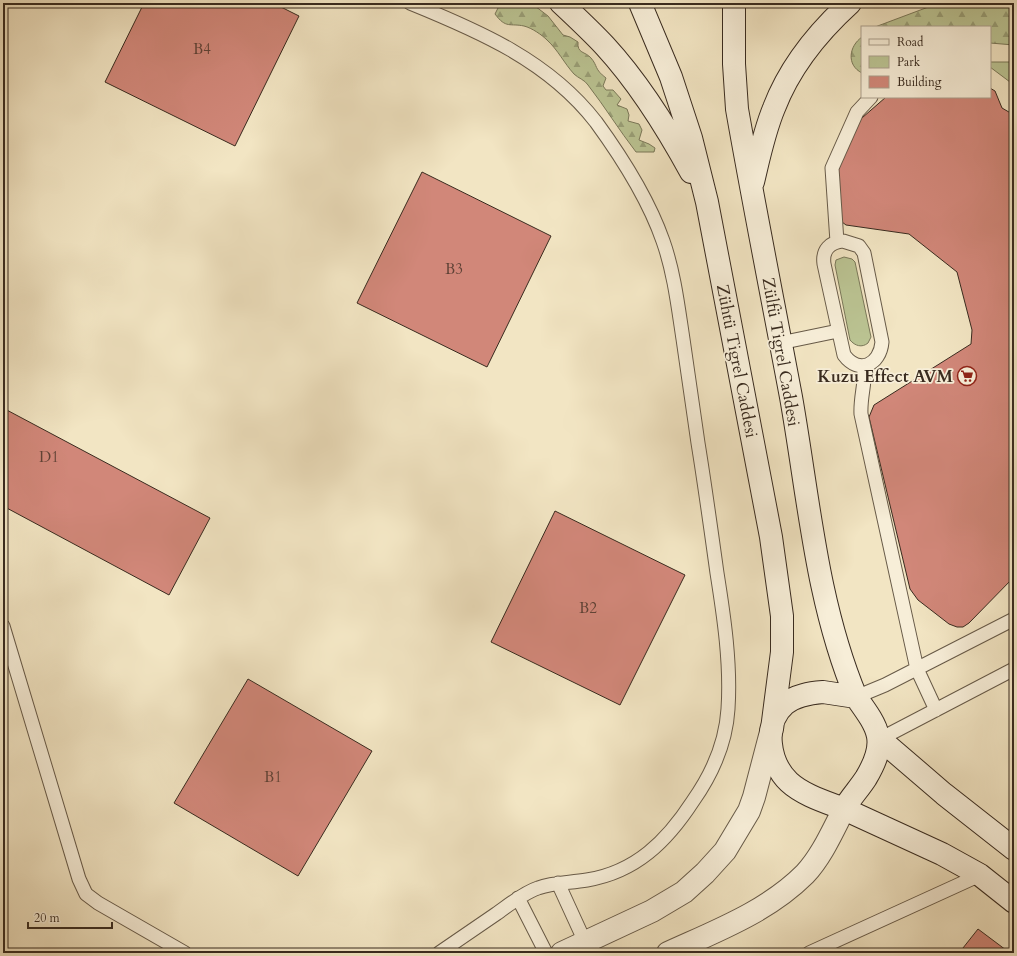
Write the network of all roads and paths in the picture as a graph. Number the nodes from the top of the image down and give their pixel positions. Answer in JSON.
{"nodes":[{"id":1,"x":410,"y":3,"type":"edge"},
{"id":2,"x":561,"y":3,"type":"edge"},
{"id":3,"x":640,"y":3,"type":"edge"},
{"id":4,"x":734,"y":3,"type":"edge"},
{"id":5,"x":850,"y":3,"type":"edge"},
{"id":6,"x":870,"y":98,"type":"edge"},
{"id":7,"x":751,"y":191,"type":"junction"},
{"id":8,"x":706,"y":198,"type":"junction"},
{"id":9,"x":837,"y":242,"type":"junction"},
{"id":10,"x":838,"y":331,"type":"junction"},
{"id":11,"x":780,"y":343,"type":"junction"},
{"id":12,"x":864,"y":366,"type":"junction"},
{"id":13,"x":1014,"y":619,"type":"edge"},
{"id":14,"x":3,"y":626,"type":"edge"},
{"id":15,"x":917,"y":668,"type":"junction"},
{"id":16,"x":1014,"y":669,"type":"edge"},
{"id":17,"x":856,"y":697,"type":"junction"},
{"id":18,"x":936,"y":710,"type":"junction"},
{"id":19,"x":772,"y":729,"type":"junction"},
{"id":20,"x":880,"y":739,"type":"junction"},
{"id":21,"x":844,"y":809,"type":"junction"},
{"id":22,"x":1014,"y":848,"type":"edge"},
{"id":23,"x":980,"y":875,"type":"junction"},
{"id":24,"x":558,"y":883,"type":"junction"},
{"id":25,"x":518,"y":898,"type":"junction"},
{"id":26,"x":1014,"y":902,"type":"edge"},
{"id":27,"x":586,"y":942,"type":"junction"},
{"id":28,"x":185,"y":953,"type":"edge"},
{"id":29,"x":439,"y":953,"type":"edge"},
{"id":30,"x":546,"y":953,"type":"edge"},
{"id":31,"x":562,"y":953,"type":"edge"},
{"id":32,"x":668,"y":953,"type":"edge"},
{"id":33,"x":809,"y":953,"type":"edge"}],
"edges":[{"from":1,"to":24,"type":"lane"},
{"from":2,"to":8,"type":"main road"},
{"from":3,"to":8,"type":"main road","name":"Zühtü Tigrel Caddesi"},
{"from":4,"to":7,"type":"main road","name":"Zülfü Tigrel Caddesi"},
{"from":5,"to":7,"type":"main road"},
{"from":6,"to":9,"type":"lane"},
{"from":7,"to":11,"type":"main road","name":"Zülfü Tigrel Caddesi"},
{"from":8,"to":19,"type":"main road","name":"Zühtü Tigrel Caddesi"},
{"from":9,"to":10,"type":"lane"},
{"from":9,"to":12,"type":"lane"},
{"from":10,"to":11,"type":"lane"},
{"from":10,"to":12,"type":"lane"},
{"from":11,"to":17,"type":"main road","name":"Zülfü Tigrel Caddesi"},
{"from":12,"to":15,"type":"lane"},
{"from":13,"to":15,"type":"lane"},
{"from":14,"to":28,"type":"lane"},
{"from":15,"to":17,"type":"lane"},
{"from":15,"to":18,"type":"lane"},
{"from":16,"to":18,"type":"lane"},
{"from":17,"to":19,"type":"main road"},
{"from":17,"to":20,"type":"main road"},
{"from":18,"to":20,"type":"lane"},
{"from":19,"to":21,"type":"main road"},
{"from":19,"to":27,"type":"main road"},
{"from":20,"to":21,"type":"main road"},
{"from":20,"to":22,"type":"main road"},
{"from":21,"to":23,"type":"main road"},
{"from":21,"to":32,"type":"main road"},
{"from":23,"to":26,"type":"main road"},
{"from":23,"to":33,"type":"lane"},
{"from":24,"to":25,"type":"lane"},
{"from":24,"to":27,"type":"lane"},
{"from":25,"to":29,"type":"lane"},
{"from":25,"to":30,"type":"lane"},
{"from":27,"to":31,"type":"main road"}]}
